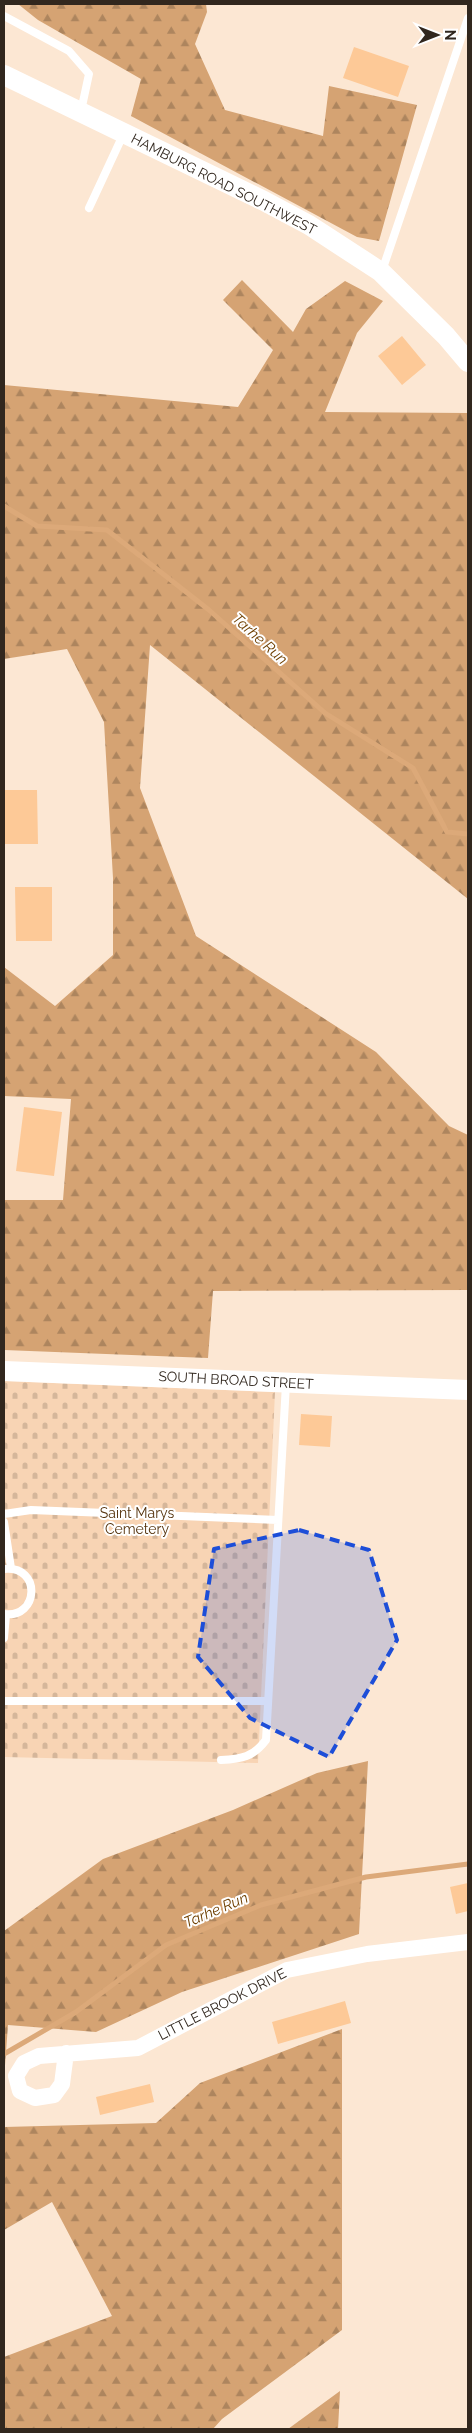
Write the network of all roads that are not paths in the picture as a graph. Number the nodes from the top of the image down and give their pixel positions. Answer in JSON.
{"nodes":[{"id":1,"x":4,"y":16,"type":"edge"},
{"id":2,"x":468,"y":18,"type":"edge"},
{"id":3,"x":4,"y":75,"type":"edge"},
{"id":4,"x":80,"y":113,"type":"junction"},
{"id":5,"x":123,"y":133,"type":"junction"},
{"id":6,"x":89,"y":208,"type":"dead end"},
{"id":7,"x":381,"y":272,"type":"junction"},
{"id":8,"x":468,"y":362,"type":"edge"},
{"id":9,"x":4,"y":1370,"type":"edge"},
{"id":10,"x":286,"y":1382,"type":"junction"},
{"id":11,"x":468,"y":1390,"type":"edge"},
{"id":12,"x":4,"y":1514,"type":"edge"},
{"id":13,"x":278,"y":1520,"type":"junction"},
{"id":14,"x":4,"y":1522,"type":"edge"},
{"id":15,"x":8,"y":1569,"type":"edge"},
{"id":16,"x":5,"y":1614,"type":"edge"},
{"id":17,"x":4,"y":1638,"type":"edge"},
{"id":18,"x":4,"y":1701,"type":"edge"},
{"id":19,"x":268,"y":1701,"type":"junction"},
{"id":20,"x":221,"y":1760,"type":"dead end"},
{"id":21,"x":468,"y":1942,"type":"edge"},
{"id":22,"x":66,"y":2053,"type":"dead end"}],
"edges":[{"from":1,"to":4,"type":"lane"},
{"from":2,"to":7,"type":"lane"},
{"from":3,"to":4,"type":"street","name":"HAMBURG ROAD SOUTHWEST"},
{"from":4,"to":5,"type":"street","name":"HAMBURG ROAD SOUTHWEST"},
{"from":5,"to":6,"type":"lane"},
{"from":5,"to":7,"type":"street","name":"HAMBURG ROAD SOUTHWEST"},
{"from":7,"to":8,"type":"street","name":"HAMBURG ROAD SOUTHWEST"},
{"from":9,"to":10,"type":"street","name":"SOUTH BROAD STREET"},
{"from":10,"to":11,"type":"street","name":"SOUTH BROAD STREET"},
{"from":10,"to":13,"type":"lane"},
{"from":12,"to":13,"type":"lane"},
{"from":13,"to":19,"type":"lane"},
{"from":14,"to":15,"type":"lane"},
{"from":15,"to":16,"type":"lane"},
{"from":16,"to":17,"type":"lane"},
{"from":18,"to":19,"type":"lane"},
{"from":19,"to":20,"type":"lane"},
{"from":21,"to":22,"type":"street","name":"LITTLE BROOK DRIVE"}]}
